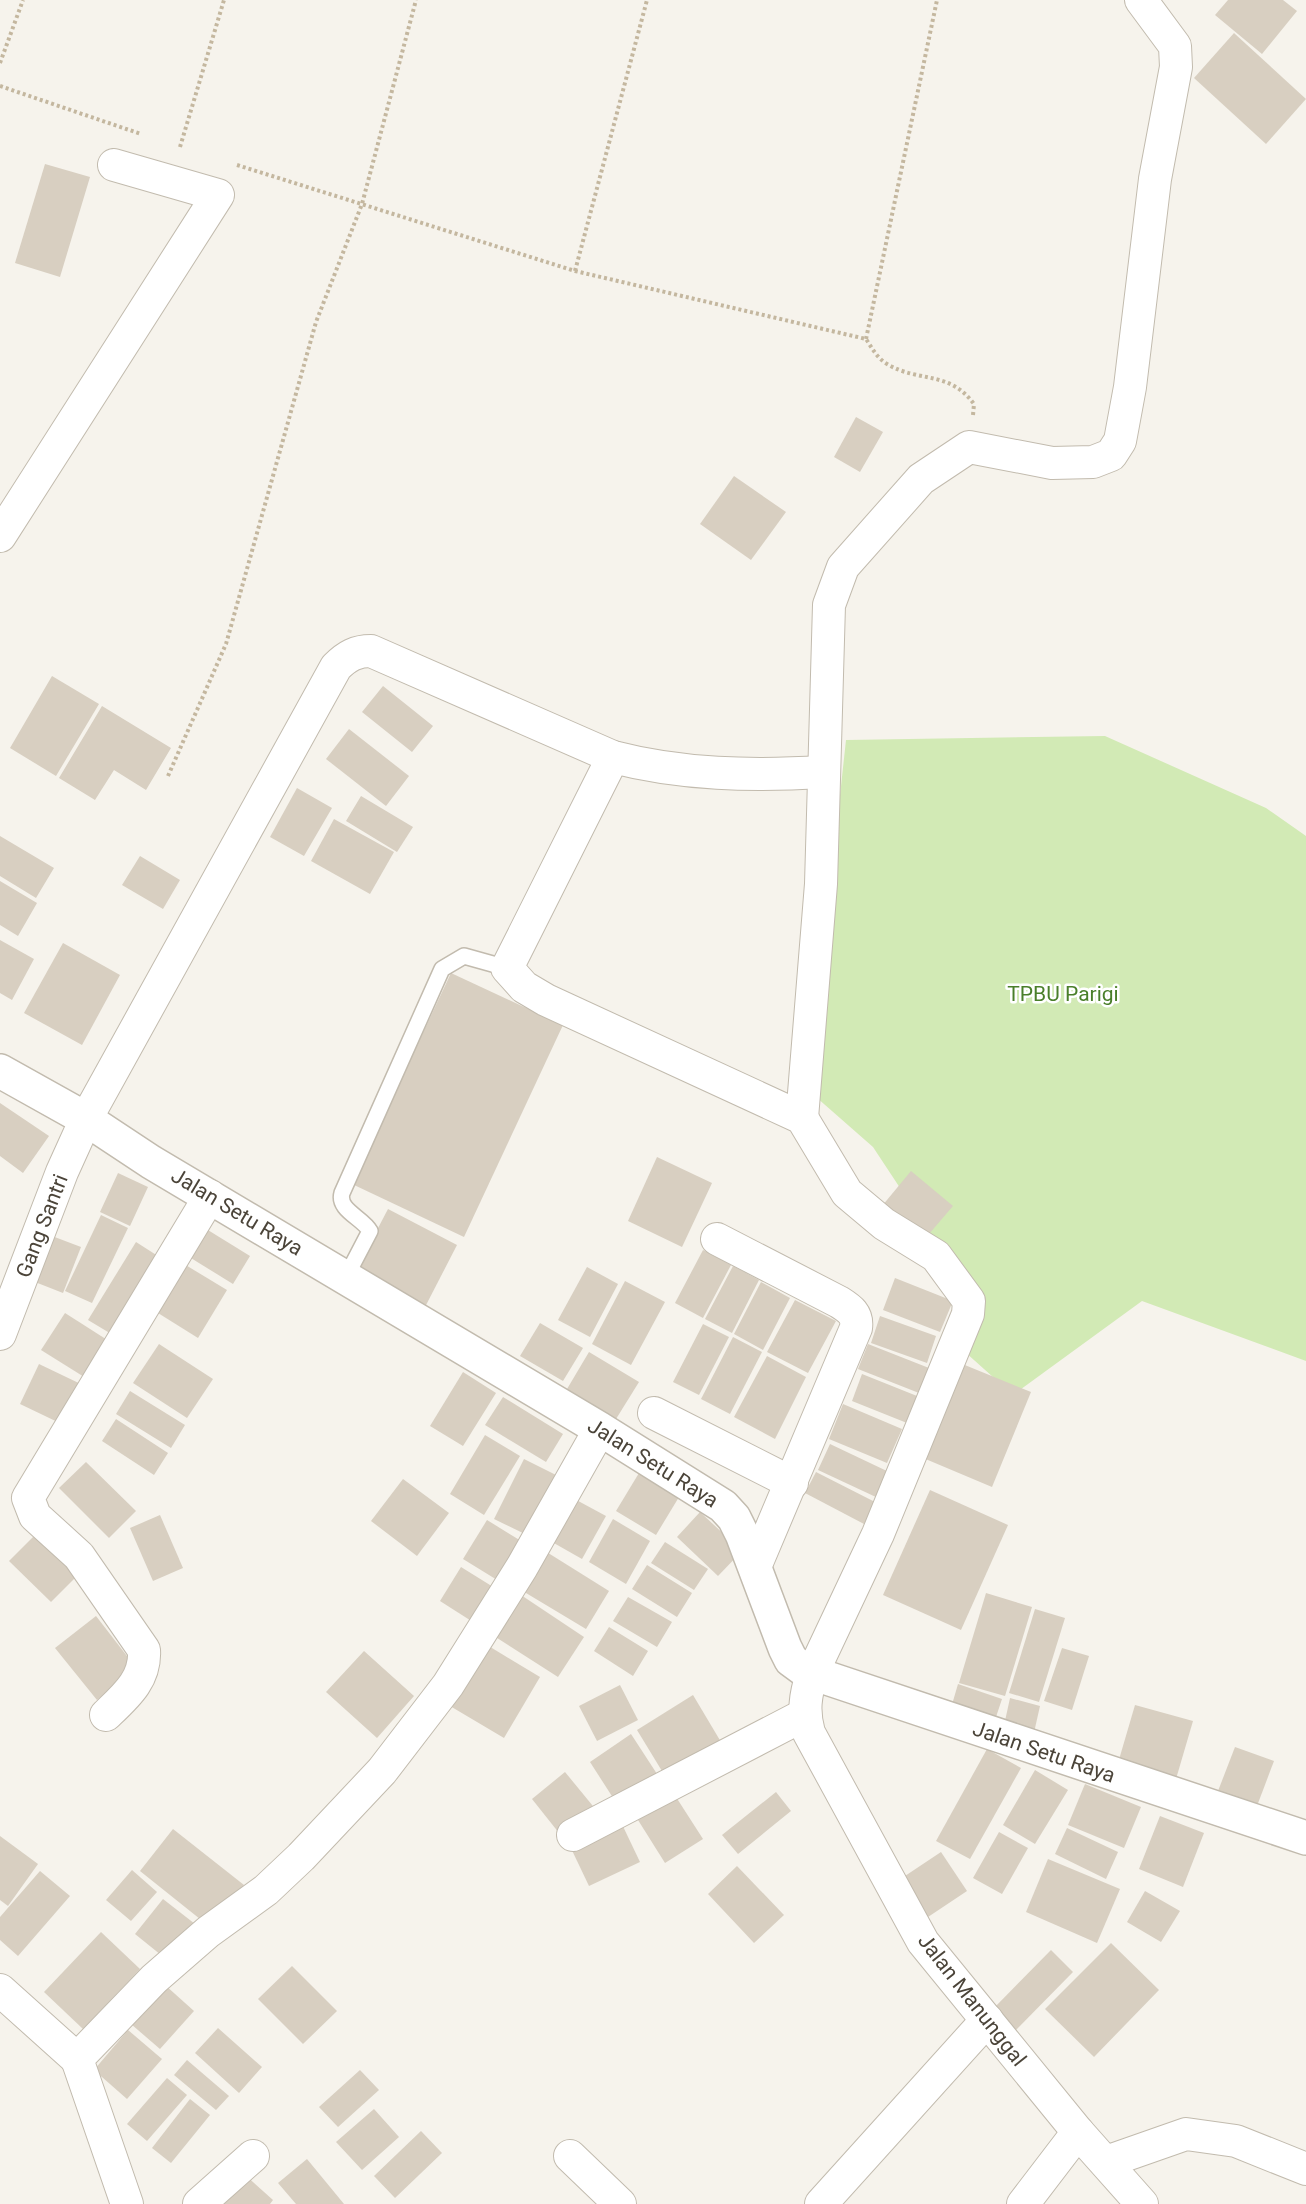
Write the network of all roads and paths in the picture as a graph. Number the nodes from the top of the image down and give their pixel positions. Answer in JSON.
{"nodes":[{"id":1,"x":23,"y":0,"type":"edge"},
{"id":2,"x":224,"y":0,"type":"edge"},
{"id":3,"x":416,"y":0,"type":"edge"},
{"id":4,"x":647,"y":0,"type":"edge"},
{"id":5,"x":937,"y":0,"type":"edge"},
{"id":6,"x":1141,"y":0,"type":"edge"},
{"id":7,"x":0,"y":63,"type":"edge"},
{"id":8,"x":0,"y":86,"type":"edge"},
{"id":9,"x":146,"y":136,"type":"dead end"},
{"id":10,"x":168,"y":143,"type":"dead end"},
{"id":11,"x":180,"y":147,"type":"junction"},
{"id":12,"x":191,"y":151,"type":"dead end"},
{"id":13,"x":225,"y":161,"type":"dead end"},
{"id":14,"x":114,"y":165,"type":"dead end"},
{"id":15,"x":362,"y":204,"type":"junction"},
{"id":16,"x":575,"y":271,"type":"junction"},
{"id":17,"x":866,"y":339,"type":"junction"},
{"id":18,"x":969,"y":447,"type":"junction"},
{"id":19,"x":0,"y":536,"type":"edge"},
{"id":20,"x":613,"y":757,"type":"junction"},
{"id":21,"x":824,"y":772,"type":"junction"},
{"id":22,"x":168,"y":776,"type":"dead end"},
{"id":23,"x":507,"y":968,"type":"junction"},
{"id":24,"x":0,"y":1071,"type":"edge"},
{"id":25,"x":802,"y":1118,"type":"junction"},
{"id":26,"x":86,"y":1119,"type":"junction"},
{"id":27,"x":210,"y":1196,"type":"junction"},
{"id":28,"x":717,"y":1239,"type":"dead end"},
{"id":29,"x":346,"y":1277,"type":"junction"},
{"id":30,"x":0,"y":1334,"type":"edge"},
{"id":31,"x":654,"y":1413,"type":"dead end"},
{"id":32,"x":600,"y":1429,"type":"junction"},
{"id":33,"x":792,"y":1483,"type":"junction"},
{"id":34,"x":756,"y":1567,"type":"junction"},
{"id":35,"x":812,"y":1674,"type":"junction"},
{"id":36,"x":106,"y":1715,"type":"dead end"},
{"id":37,"x":804,"y":1715,"type":"junction"},
{"id":38,"x":573,"y":1836,"type":"dead end"},
{"id":39,"x":1306,"y":1838,"type":"edge"},
{"id":40,"x":0,"y":1990,"type":"edge"},
{"id":41,"x":987,"y":2020,"type":"junction"},
{"id":42,"x":77,"y":2059,"type":"junction"},
{"id":43,"x":1078,"y":2132,"type":"junction"},
{"id":44,"x":253,"y":2156,"type":"dead end"},
{"id":45,"x":570,"y":2156,"type":"dead end"},
{"id":46,"x":1106,"y":2162,"type":"junction"},
{"id":47,"x":1306,"y":2169,"type":"edge"},
{"id":48,"x":127,"y":2204,"type":"edge"},
{"id":49,"x":199,"y":2204,"type":"edge"},
{"id":50,"x":620,"y":2204,"type":"edge"},
{"id":51,"x":821,"y":2204,"type":"edge"},
{"id":52,"x":1023,"y":2204,"type":"edge"},
{"id":53,"x":1142,"y":2204,"type":"edge"}],
"edges":[{"from":1,"to":7,"type":"path"},
{"from":2,"to":11,"type":"path"},
{"from":3,"to":15,"type":"path"},
{"from":4,"to":16,"type":"path"},
{"from":5,"to":17,"type":"path"},
{"from":6,"to":18,"type":"street"},
{"from":8,"to":9,"type":"path"},
{"from":10,"to":11,"type":"path"},
{"from":11,"to":12,"type":"path"},
{"from":13,"to":15,"type":"path"},
{"from":14,"to":19,"type":"street"},
{"from":15,"to":16,"type":"path"},
{"from":15,"to":22,"type":"path"},
{"from":16,"to":17,"type":"path"},
{"from":17,"to":18,"type":"path"},
{"from":18,"to":21,"type":"street"},
{"from":20,"to":21,"type":"street","name":"Gang Santri"},
{"from":20,"to":23,"type":"street"},
{"from":20,"to":26,"type":"street","name":"Gang Santri"},
{"from":21,"to":25,"type":"street"},
{"from":23,"to":25,"type":"street"},
{"from":23,"to":29,"type":"lane"},
{"from":24,"to":26,"type":"street","name":"Jalan Setu Raya"},
{"from":25,"to":35,"type":"street"},
{"from":26,"to":27,"type":"street","name":"Jalan Setu Raya"},
{"from":26,"to":30,"type":"street","name":"Gang Santri"},
{"from":27,"to":29,"type":"street","name":"Jalan Setu Raya"},
{"from":27,"to":36,"type":"street"},
{"from":28,"to":33,"type":"street"},
{"from":29,"to":32,"type":"street","name":"Jalan Setu Raya"},
{"from":31,"to":33,"type":"street"},
{"from":32,"to":34,"type":"street","name":"Jalan Setu Raya"},
{"from":32,"to":42,"type":"street"},
{"from":33,"to":34,"type":"street"},
{"from":34,"to":35,"type":"street","name":"Jalan Setu Raya"},
{"from":35,"to":37,"type":"street"},
{"from":35,"to":39,"type":"street","name":"Jalan Setu Raya"},
{"from":37,"to":38,"type":"street"},
{"from":37,"to":41,"type":"street","name":"Jalan Manunggal"},
{"from":40,"to":42,"type":"street"},
{"from":41,"to":43,"type":"street","name":"Jalan Manunggal"},
{"from":41,"to":51,"type":"street"},
{"from":42,"to":48,"type":"street"},
{"from":43,"to":46,"type":"street","name":"Jalan Manunggal"},
{"from":43,"to":52,"type":"street"},
{"from":44,"to":49,"type":"street"},
{"from":45,"to":50,"type":"street"},
{"from":46,"to":47,"type":"street"},
{"from":46,"to":53,"type":"street","name":"Jalan Manunggal"}]}
